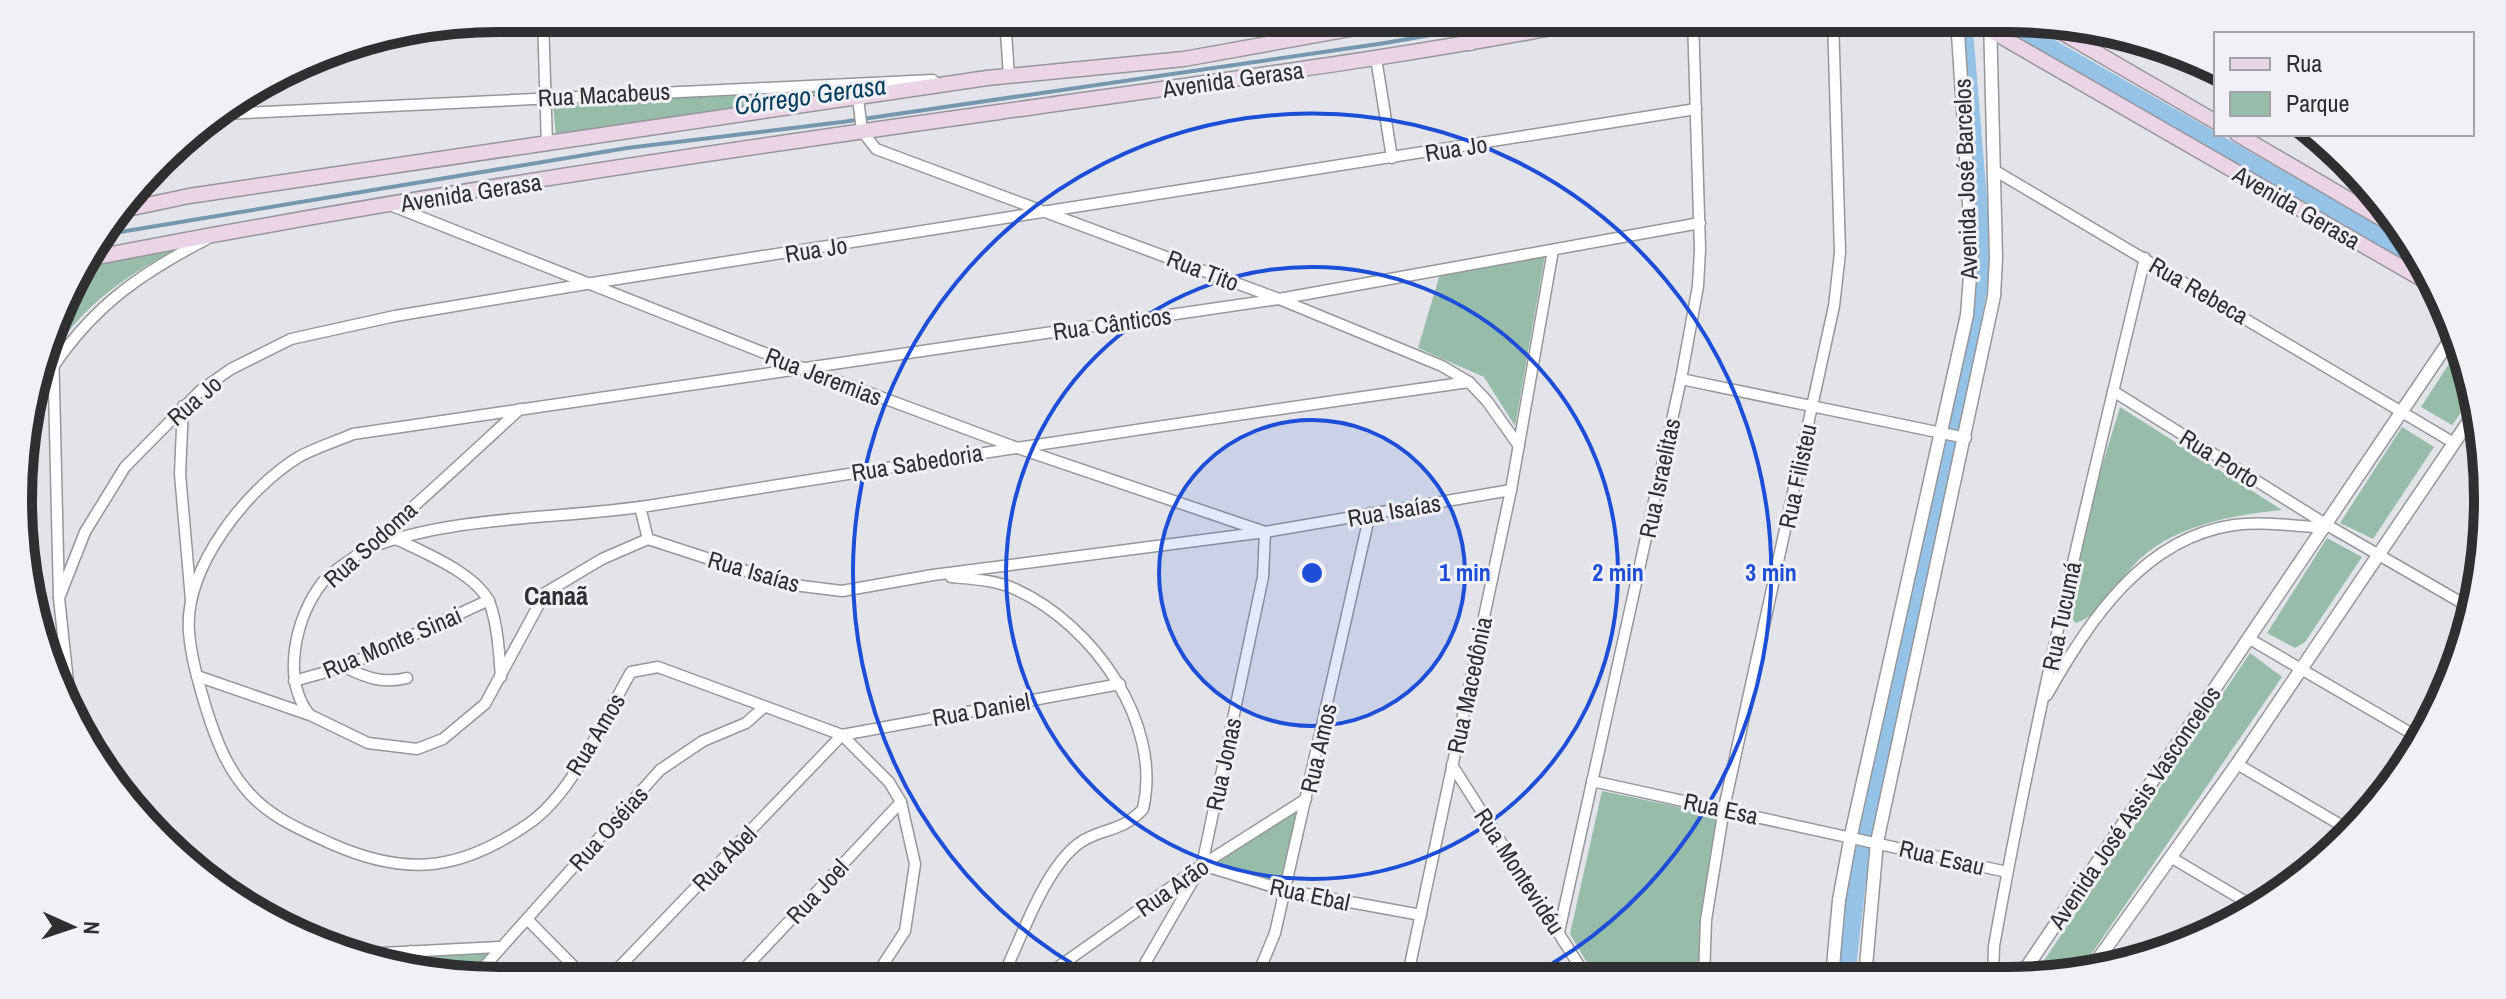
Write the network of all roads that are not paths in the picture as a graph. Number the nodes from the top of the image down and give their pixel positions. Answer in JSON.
{"nodes":[{"id":1,"x":544,"y":32,"type":"edge"},
{"id":2,"x":1006,"y":32,"type":"edge"},
{"id":3,"x":1333,"y":32,"type":"edge"},
{"id":4,"x":1469,"y":32,"type":"edge"},
{"id":5,"x":1489,"y":32,"type":"edge"},
{"id":6,"x":1514,"y":32,"type":"edge"},
{"id":7,"x":1693,"y":32,"type":"edge"},
{"id":8,"x":1833,"y":32,"type":"edge"},
{"id":9,"x":1958,"y":32,"type":"edge"},
{"id":10,"x":1988,"y":32,"type":"edge"},
{"id":11,"x":2005,"y":32,"type":"edge"},
{"id":12,"x":1489,"y":36,"type":"junction"},
{"id":13,"x":2068,"y":36,"type":"edge"},
{"id":14,"x":1470,"y":39,"type":"junction"},
{"id":15,"x":2093,"y":40,"type":"edge"},
{"id":16,"x":2088,"y":48,"type":"junction"},
{"id":17,"x":1376,"y":58,"type":"junction"},
{"id":18,"x":1009,"y":76,"type":"junction"},
{"id":19,"x":987,"y":78,"type":"junction"},
{"id":20,"x":546,"y":97,"type":"junction"},
{"id":21,"x":858,"y":101,"type":"junction"},
{"id":22,"x":1696,"y":109,"type":"junction"},
{"id":23,"x":237,"y":113,"type":"edge"},
{"id":24,"x":2214,"y":121,"type":"edge"},
{"id":25,"x":861,"y":128,"type":"junction"},
{"id":26,"x":2240,"y":136,"type":"edge"},
{"id":27,"x":547,"y":145,"type":"junction"},
{"id":28,"x":1392,"y":158,"type":"junction"},
{"id":29,"x":1994,"y":170,"type":"junction"},
{"id":30,"x":389,"y":204,"type":"junction"},
{"id":31,"x":135,"y":207,"type":"edge"},
{"id":32,"x":1054,"y":213,"type":"junction"},
{"id":33,"x":2378,"y":217,"type":"edge"},
{"id":34,"x":1700,"y":223,"type":"junction"},
{"id":35,"x":221,"y":232,"type":"junction"},
{"id":36,"x":1553,"y":250,"type":"junction"},
{"id":37,"x":101,"y":256,"type":"edge"},
{"id":38,"x":2145,"y":258,"type":"junction"},
{"id":39,"x":2416,"y":276,"type":"edge"},
{"id":40,"x":592,"y":283,"type":"junction"},
{"id":41,"x":1279,"y":299,"type":"junction"},
{"id":42,"x":2447,"y":344,"type":"edge"},
{"id":43,"x":54,"y":360,"type":"edge"},
{"id":44,"x":54,"y":366,"type":"junction"},
{"id":45,"x":800,"y":367,"type":"junction"},
{"id":46,"x":1681,"y":379,"type":"junction"},
{"id":47,"x":1469,"y":382,"type":"junction"},
{"id":48,"x":2113,"y":391,"type":"junction"},
{"id":49,"x":183,"y":406,"type":"junction"},
{"id":50,"x":1813,"y":406,"type":"junction"},
{"id":51,"x":521,"y":408,"type":"junction"},
{"id":52,"x":2404,"y":411,"type":"junction"},
{"id":53,"x":2468,"y":423,"type":"edge"},
{"id":54,"x":1944,"y":434,"type":"junction"},
{"id":55,"x":1963,"y":438,"type":"junction"},
{"id":56,"x":2454,"y":443,"type":"junction"},
{"id":57,"x":1012,"y":446,"type":"junction"},
{"id":58,"x":1519,"y":446,"type":"junction"},
{"id":59,"x":1511,"y":490,"type":"junction"},
{"id":60,"x":640,"y":507,"type":"junction"},
{"id":61,"x":1370,"y":513,"type":"junction"},
{"id":62,"x":2326,"y":527,"type":"junction"},
{"id":63,"x":1265,"y":532,"type":"junction"},
{"id":64,"x":394,"y":538,"type":"junction"},
{"id":65,"x":648,"y":539,"type":"junction"},
{"id":66,"x":368,"y":548,"type":"junction"},
{"id":67,"x":2377,"y":554,"type":"junction"},
{"id":68,"x":933,"y":575,"type":"junction"},
{"id":69,"x":59,"y":598,"type":"junction"},
{"id":70,"x":489,"y":600,"type":"junction"},
{"id":71,"x":2462,"y":603,"type":"edge"},
{"id":72,"x":192,"y":605,"type":"junction"},
{"id":73,"x":2059,"y":629,"type":"junction"},
{"id":74,"x":2248,"y":638,"type":"junction"},
{"id":75,"x":2077,"y":641,"type":"junction"},
{"id":76,"x":344,"y":667,"type":"junction"},
{"id":77,"x":2301,"y":669,"type":"junction"},
{"id":78,"x":67,"y":676,"type":"edge"},
{"id":79,"x":197,"y":676,"type":"junction"},
{"id":80,"x":407,"y":678,"type":"dead end"},
{"id":81,"x":501,"y":679,"type":"junction"},
{"id":82,"x":294,"y":681,"type":"junction"},
{"id":83,"x":1120,"y":684,"type":"junction"},
{"id":84,"x":764,"y":707,"type":"junction"},
{"id":85,"x":2041,"y":707,"type":"junction"},
{"id":86,"x":310,"y":715,"type":"junction"},
{"id":87,"x":2411,"y":733,"type":"edge"},
{"id":88,"x":842,"y":735,"type":"junction"},
{"id":89,"x":2237,"y":764,"type":"junction"},
{"id":90,"x":1452,"y":765,"type":"junction"},
{"id":91,"x":1592,"y":781,"type":"junction"},
{"id":92,"x":1306,"y":799,"type":"junction"},
{"id":93,"x":901,"y":802,"type":"junction"},
{"id":94,"x":1724,"y":808,"type":"junction"},
{"id":95,"x":2341,"y":825,"type":"edge"},
{"id":96,"x":1855,"y":836,"type":"junction"},
{"id":97,"x":1874,"y":841,"type":"junction"},
{"id":98,"x":2172,"y":858,"type":"junction"},
{"id":99,"x":1202,"y":865,"type":"junction"},
{"id":100,"x":2007,"y":872,"type":"junction"},
{"id":101,"x":1284,"y":890,"type":"junction"},
{"id":102,"x":2245,"y":901,"type":"edge"},
{"id":103,"x":1421,"y":915,"type":"junction"},
{"id":104,"x":527,"y":919,"type":"junction"},
{"id":105,"x":1559,"y":932,"type":"junction"},
{"id":106,"x":499,"y":947,"type":"junction"},
{"id":107,"x":411,"y":951,"type":"junction"},
{"id":108,"x":385,"y":953,"type":"edge"},
{"id":109,"x":2099,"y":958,"type":"edge"},
{"id":110,"x":411,"y":959,"type":"edge"},
{"id":111,"x":483,"y":966,"type":"edge"},
{"id":112,"x":1412,"y":966,"type":"edge"},
{"id":113,"x":2027,"y":966,"type":"edge"},
{"id":114,"x":574,"y":967,"type":"edge"},
{"id":115,"x":619,"y":967,"type":"edge"},
{"id":116,"x":746,"y":967,"type":"edge"},
{"id":117,"x":881,"y":967,"type":"edge"},
{"id":118,"x":1008,"y":967,"type":"edge"},
{"id":119,"x":1058,"y":967,"type":"edge"},
{"id":120,"x":1143,"y":967,"type":"edge"},
{"id":121,"x":1261,"y":967,"type":"edge"},
{"id":122,"x":1580,"y":967,"type":"edge"},
{"id":123,"x":1704,"y":967,"type":"edge"},
{"id":124,"x":1833,"y":967,"type":"edge"},
{"id":125,"x":1866,"y":967,"type":"edge"},
{"id":126,"x":1994,"y":967,"type":"edge"}],
"edges":[{"from":1,"to":20,"type":"street"},
{"from":2,"to":18,"type":"street"},
{"from":3,"to":18,"type":"main road","name":"Avenida Gerasa"},
{"from":4,"to":14,"type":"street"},
{"from":5,"to":12,"type":"street"},
{"from":6,"to":12,"type":"main road","name":"Avenida Gerasa"},
{"from":7,"to":22,"type":"street","name":"Rua Israelitas"},
{"from":8,"to":50,"type":"street","name":"Rua Filisteu"},
{"from":9,"to":54,"type":"street","name":"Avenida José Barcelos"},
{"from":10,"to":29,"type":"street","name":"Avenida José Barcelos"},
{"from":11,"to":39,"type":"main road","name":"Avenida Gerasa"},
{"from":12,"to":14,"type":"main road","name":"Avenida Gerasa"},
{"from":13,"to":16,"type":"main road"},
{"from":14,"to":17,"type":"main road","name":"Avenida Gerasa"},
{"from":15,"to":16,"type":"street"},
{"from":16,"to":24,"type":"main road"},
{"from":17,"to":25,"type":"main road","name":"Avenida Gerasa"},
{"from":17,"to":28,"type":"street"},
{"from":18,"to":19,"type":"main road","name":"Avenida Gerasa"},
{"from":19,"to":20,"type":"street","name":"Rua Macabeus"},
{"from":19,"to":21,"type":"main road","name":"Avenida Gerasa"},
{"from":20,"to":23,"type":"street","name":"Rua Macabeus"},
{"from":20,"to":27,"type":"street"},
{"from":21,"to":25,"type":"street"},
{"from":21,"to":27,"type":"main road","name":"Avenida Gerasa"},
{"from":22,"to":28,"type":"street","name":"Rua Jo"},
{"from":22,"to":34,"type":"street","name":"Rua Israelitas"},
{"from":25,"to":30,"type":"main road","name":"Avenida Gerasa"},
{"from":25,"to":32,"type":"street","name":"Rua Tito"},
{"from":26,"to":33,"type":"main road","name":"Avenida Gerasa"},
{"from":27,"to":31,"type":"main road","name":"Avenida Gerasa"},
{"from":28,"to":32,"type":"street","name":"Rua Jo"},
{"from":29,"to":38,"type":"street","name":"Rua Rebeca"},
{"from":29,"to":55,"type":"street","name":"Avenida José Barcelos"},
{"from":30,"to":35,"type":"main road","name":"Avenida Gerasa"},
{"from":30,"to":40,"type":"street","name":"Rua Jeremias"},
{"from":32,"to":40,"type":"street","name":"Rua Jo"},
{"from":32,"to":41,"type":"street","name":"Rua Tito"},
{"from":34,"to":36,"type":"street","name":"Rua Cânticos"},
{"from":34,"to":46,"type":"street","name":"Rua Israelitas"},
{"from":35,"to":37,"type":"main road","name":"Avenida Gerasa"},
{"from":35,"to":44,"type":"street"},
{"from":36,"to":41,"type":"street","name":"Rua Cânticos"},
{"from":36,"to":58,"type":"street","name":"Rua Macedônia"},
{"from":38,"to":48,"type":"street","name":"Rua Tucumá"},
{"from":38,"to":52,"type":"street","name":"Rua Rebeca"},
{"from":40,"to":45,"type":"street","name":"Rua Jeremias"},
{"from":40,"to":49,"type":"street","name":"Rua Jo"},
{"from":41,"to":45,"type":"street","name":"Rua Cânticos"},
{"from":41,"to":47,"type":"street","name":"Rua Tito"},
{"from":42,"to":52,"type":"street","name":"Avenida José Assis Vasconcelos"},
{"from":43,"to":44,"type":"street"},
{"from":44,"to":69,"type":"street"},
{"from":45,"to":51,"type":"street","name":"Rua Cânticos"},
{"from":45,"to":57,"type":"street","name":"Rua Jeremias"},
{"from":46,"to":50,"type":"street"},
{"from":46,"to":91,"type":"street","name":"Rua Israelitas"},
{"from":47,"to":57,"type":"street","name":"Rua Sabedoria"},
{"from":47,"to":58,"type":"street","name":"Rua Tito"},
{"from":48,"to":62,"type":"street","name":"Rua Porto"},
{"from":48,"to":73,"type":"street","name":"Rua Tucumá"},
{"from":49,"to":69,"type":"street","name":"Rua Jo"},
{"from":49,"to":72,"type":"street","name":"Rua Amos"},
{"from":50,"to":54,"type":"street"},
{"from":50,"to":94,"type":"street","name":"Rua Filisteu"},
{"from":51,"to":66,"type":"street","name":"Rua Sodoma"},
{"from":51,"to":72,"type":"street","name":"Rua Amos"},
{"from":52,"to":56,"type":"street","name":"Rua Rebeca"},
{"from":52,"to":62,"type":"street","name":"Avenida José Assis Vasconcelos"},
{"from":53,"to":56,"type":"street"},
{"from":54,"to":55,"type":"street"},
{"from":54,"to":96,"type":"street","name":"Avenida José Barcelos"},
{"from":55,"to":97,"type":"street","name":"Avenida José Barcelos"},
{"from":56,"to":67,"type":"street"},
{"from":57,"to":60,"type":"street","name":"Rua Sabedoria"},
{"from":57,"to":63,"type":"street","name":"Rua Jeremias"},
{"from":58,"to":59,"type":"street","name":"Rua Macedônia"},
{"from":59,"to":61,"type":"street","name":"Rua Isaías"},
{"from":59,"to":90,"type":"street","name":"Rua Macedônia"},
{"from":60,"to":64,"type":"street","name":"Rua Sabedoria"},
{"from":60,"to":65,"type":"street"},
{"from":61,"to":63,"type":"street","name":"Rua Isaías"},
{"from":61,"to":92,"type":"street","name":"Rua Amos"},
{"from":62,"to":67,"type":"street","name":"Rua Porto"},
{"from":62,"to":74,"type":"street","name":"Avenida José Assis Vasconcelos"},
{"from":62,"to":75,"type":"street"},
{"from":63,"to":68,"type":"street","name":"Rua Isaías"},
{"from":63,"to":99,"type":"street","name":"Rua Jonas"},
{"from":64,"to":66,"type":"street","name":"Rua Sabedoria"},
{"from":64,"to":70,"type":"street"},
{"from":65,"to":68,"type":"street","name":"Rua Isaías"},
{"from":65,"to":81,"type":"street"},
{"from":66,"to":82,"type":"street","name":"Rua Sodoma"},
{"from":67,"to":71,"type":"street"},
{"from":67,"to":77,"type":"street"},
{"from":68,"to":83,"type":"street"},
{"from":69,"to":78,"type":"street"},
{"from":70,"to":76,"type":"street","name":"Rua Monte Sinai"},
{"from":70,"to":81,"type":"street"},
{"from":72,"to":79,"type":"street","name":"Rua Amos"},
{"from":73,"to":75,"type":"street"},
{"from":73,"to":85,"type":"street","name":"Rua Tucumá"},
{"from":74,"to":77,"type":"street"},
{"from":74,"to":113,"type":"street","name":"Avenida José Assis Vasconcelos"},
{"from":75,"to":85,"type":"street"},
{"from":76,"to":80,"type":"street"},
{"from":76,"to":82,"type":"street","name":"Rua Monte Sinai"},
{"from":77,"to":87,"type":"street"},
{"from":77,"to":89,"type":"street"},
{"from":79,"to":84,"type":"street","name":"Rua Amos"},
{"from":79,"to":86,"type":"street"},
{"from":81,"to":86,"type":"street"},
{"from":82,"to":86,"type":"street"},
{"from":83,"to":88,"type":"street","name":"Rua Daniel"},
{"from":83,"to":118,"type":"street"},
{"from":84,"to":88,"type":"street","name":"Rua Amos"},
{"from":84,"to":104,"type":"street","name":"Rua Oséias"},
{"from":85,"to":100,"type":"street","name":"Rua Tucumá"},
{"from":88,"to":93,"type":"street","name":"Rua Amos"},
{"from":88,"to":115,"type":"street","name":"Rua Abel"},
{"from":89,"to":95,"type":"street"},
{"from":89,"to":98,"type":"street"},
{"from":90,"to":103,"type":"street","name":"Rua Macedônia"},
{"from":90,"to":105,"type":"street","name":"Rua Montevidéu"},
{"from":91,"to":94,"type":"street","name":"Rua Esa"},
{"from":91,"to":105,"type":"street","name":"Rua Israelitas"},
{"from":92,"to":99,"type":"street","name":"Rua Arão"},
{"from":92,"to":101,"type":"street","name":"Rua Amos"},
{"from":93,"to":116,"type":"street","name":"Rua Joel"},
{"from":93,"to":117,"type":"street","name":"Rua Amos"},
{"from":94,"to":96,"type":"street","name":"Rua Esa"},
{"from":94,"to":123,"type":"street","name":"Rua Filisteu"},
{"from":96,"to":97,"type":"street"},
{"from":96,"to":124,"type":"street","name":"Avenida José Barcelos"},
{"from":97,"to":100,"type":"street","name":"Rua Esau"},
{"from":97,"to":125,"type":"street","name":"Avenida José Barcelos"},
{"from":98,"to":102,"type":"street"},
{"from":98,"to":109,"type":"street"},
{"from":99,"to":101,"type":"street","name":"Rua Ebal"},
{"from":99,"to":119,"type":"street","name":"Rua Arão"},
{"from":99,"to":120,"type":"street","name":"Rua Jonas"},
{"from":100,"to":126,"type":"street","name":"Rua Tucumá"},
{"from":101,"to":103,"type":"street","name":"Rua Ebal"},
{"from":101,"to":121,"type":"street","name":"Rua Amos"},
{"from":103,"to":112,"type":"street","name":"Rua Macedônia"},
{"from":104,"to":106,"type":"street","name":"Rua Oséias"},
{"from":104,"to":114,"type":"street"},
{"from":105,"to":122,"type":"street","name":"Rua Montevidéu"},
{"from":106,"to":107,"type":"street"},
{"from":106,"to":111,"type":"street","name":"Rua Oséias"},
{"from":107,"to":108,"type":"street"},
{"from":107,"to":110,"type":"street"}]}
